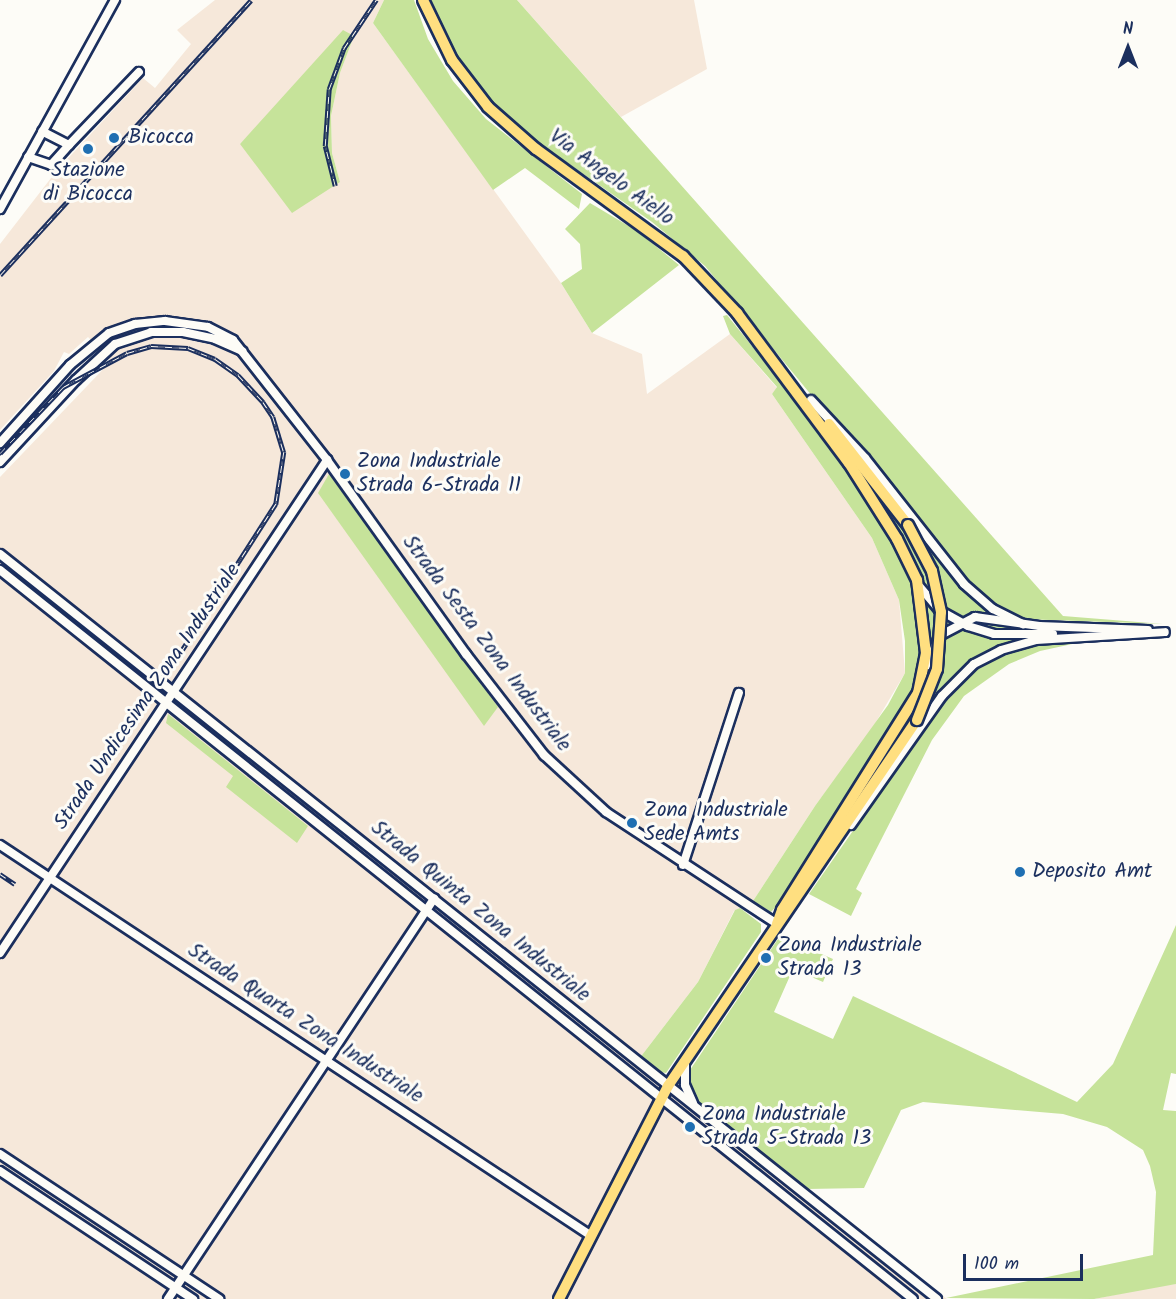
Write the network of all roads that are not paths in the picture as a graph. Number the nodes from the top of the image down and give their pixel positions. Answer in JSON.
{"nodes":[{"id":1,"x":115,"y":0,"type":"edge"},
{"id":2,"x":423,"y":0,"type":"edge"},
{"id":3,"x":139,"y":72,"type":"dead end"},
{"id":4,"x":42,"y":131,"type":"junction"},
{"id":5,"x":69,"y":145,"type":"junction"},
{"id":6,"x":28,"y":157,"type":"junction"},
{"id":7,"x":0,"y":209,"type":"edge"},
{"id":8,"x":246,"y":353,"type":"junction"},
{"id":9,"x":789,"y":379,"type":"junction"},
{"id":10,"x":52,"y":386,"type":"junction"},
{"id":11,"x":62,"y":394,"type":"junction"},
{"id":12,"x":811,"y":400,"type":"junction"},
{"id":13,"x":0,"y":443,"type":"edge"},
{"id":14,"x":327,"y":460,"type":"junction"},
{"id":15,"x":0,"y":462,"type":"edge"},
{"id":16,"x":0,"y":554,"type":"edge"},
{"id":17,"x":0,"y":570,"type":"edge"},
{"id":18,"x":917,"y":580,"type":"junction"},
{"id":19,"x":51,"y":595,"type":"junction"},
{"id":20,"x":44,"y":605,"type":"junction"},
{"id":21,"x":960,"y":622,"type":"junction"},
{"id":22,"x":1023,"y":624,"type":"junction"},
{"id":23,"x":1165,"y":632,"type":"junction"},
{"id":24,"x":1176,"y":633,"type":"edge"},
{"id":25,"x":1122,"y":636,"type":"junction"},
{"id":26,"x":924,"y":678,"type":"junction"},
{"id":27,"x":173,"y":692,"type":"junction"},
{"id":28,"x":739,"y":693,"type":"dead end"},
{"id":29,"x":166,"y":703,"type":"junction"},
{"id":30,"x":838,"y":839,"type":"junction"},
{"id":31,"x":0,"y":845,"type":"edge"},
{"id":32,"x":392,"y":864,"type":"junction"},
{"id":33,"x":683,"y":865,"type":"junction"},
{"id":34,"x":383,"y":876,"type":"junction"},
{"id":35,"x":50,"y":878,"type":"junction"},
{"id":36,"x":434,"y":898,"type":"junction"},
{"id":37,"x":426,"y":910,"type":"junction"},
{"id":38,"x":777,"y":924,"type":"junction"},
{"id":39,"x":0,"y":953,"type":"edge"},
{"id":40,"x":327,"y":1059,"type":"junction"},
{"id":41,"x":685,"y":1060,"type":"junction"},
{"id":42,"x":668,"y":1086,"type":"junction"},
{"id":43,"x":660,"y":1099,"type":"junction"},
{"id":44,"x":695,"y":1107,"type":"junction"},
{"id":45,"x":0,"y":1154,"type":"edge"},
{"id":46,"x":0,"y":1171,"type":"edge"},
{"id":47,"x":60,"y":1193,"type":"junction"},
{"id":48,"x":51,"y":1205,"type":"junction"},
{"id":49,"x":590,"y":1234,"type":"junction"},
{"id":50,"x":183,"y":1276,"type":"junction"},
{"id":51,"x":175,"y":1288,"type":"junction"},
{"id":52,"x":168,"y":1299,"type":"edge"},
{"id":53,"x":193,"y":1299,"type":"edge"},
{"id":54,"x":219,"y":1299,"type":"edge"},
{"id":55,"x":559,"y":1299,"type":"edge"},
{"id":56,"x":914,"y":1299,"type":"edge"},
{"id":57,"x":937,"y":1299,"type":"edge"}],
"edges":[{"from":1,"to":4,"type":"street"},
{"from":2,"to":9,"type":"main road","name":"Via Angelo Aiello"},
{"from":3,"to":5,"type":"street"},
{"from":4,"to":5,"type":"street"},
{"from":4,"to":6,"type":"street"},
{"from":5,"to":6,"type":"street"},
{"from":6,"to":7,"type":"street"},
{"from":8,"to":10,"type":"street","name":"Strada Sesta Zona Industriale"},
{"from":8,"to":11,"type":"street"},
{"from":8,"to":14,"type":"street","name":"Strada Sesta Zona Industriale"},
{"from":9,"to":12,"type":"main road"},
{"from":9,"to":18,"type":"main road"},
{"from":10,"to":11,"type":"street"},
{"from":10,"to":13,"type":"street","name":"Strada Sesta Zona Industriale"},
{"from":11,"to":15,"type":"street"},
{"from":12,"to":22,"type":"street"},
{"from":12,"to":30,"type":"main road","bridge":true},
{"from":14,"to":27,"type":"street","name":"Strada Undicesima Zona Industriale"},
{"from":14,"to":33,"type":"street","name":"Strada Sesta Zona Industriale"},
{"from":16,"to":19,"type":"street","name":"Strada Quinta Zona Industriale"},
{"from":17,"to":20,"type":"street","name":"Strada Quinta Zona Industriale"},
{"from":18,"to":21,"type":"street"},
{"from":18,"to":26,"type":"main road"},
{"from":19,"to":20,"type":"street"},
{"from":19,"to":27,"type":"street","name":"Strada Quinta Zona Industriale"},
{"from":20,"to":29,"type":"street","name":"Strada Quinta Zona Industriale"},
{"from":21,"to":22,"type":"street"},
{"from":21,"to":25,"type":"street"},
{"from":21,"to":26,"type":"street"},
{"from":22,"to":23,"type":"street"},
{"from":23,"to":24,"type":"street"},
{"from":23,"to":25,"type":"street"},
{"from":25,"to":30,"type":"street"},
{"from":26,"to":38,"type":"main road"},
{"from":27,"to":29,"type":"street","name":"Strada Undicesima Zona Industriale"},
{"from":27,"to":32,"type":"street","name":"Strada Quinta Zona Industriale"},
{"from":28,"to":33,"type":"street"},
{"from":29,"to":34,"type":"street","name":"Strada Quinta Zona Industriale"},
{"from":29,"to":35,"type":"street","name":"Strada Undicesima Zona Industriale"},
{"from":30,"to":38,"type":"main road"},
{"from":31,"to":35,"type":"street","name":"Strada Quarta Zona Industriale"},
{"from":32,"to":34,"type":"street"},
{"from":32,"to":36,"type":"street","name":"Strada Quinta Zona Industriale"},
{"from":33,"to":38,"type":"street","name":"Strada Sesta Zona Industriale"},
{"from":34,"to":37,"type":"street","name":"Strada Quinta Zona Industriale"},
{"from":35,"to":39,"type":"street","name":"Strada Undicesima Zona Industriale"},
{"from":35,"to":40,"type":"street","name":"Strada Quarta Zona Industriale"},
{"from":36,"to":37,"type":"street"},
{"from":36,"to":42,"type":"street","name":"Strada Quinta Zona Industriale"},
{"from":37,"to":40,"type":"street"},
{"from":37,"to":43,"type":"street","name":"Strada Quinta Zona Industriale"},
{"from":38,"to":41,"type":"main road"},
{"from":40,"to":49,"type":"street","name":"Strada Quarta Zona Industriale"},
{"from":40,"to":50,"type":"street"},
{"from":41,"to":42,"type":"main road"},
{"from":41,"to":44,"type":"street"},
{"from":42,"to":43,"type":"main road"},
{"from":42,"to":44,"type":"street","name":"Strada Quinta Zona Industriale"},
{"from":43,"to":49,"type":"main road"},
{"from":43,"to":56,"type":"street","name":"Strada Quinta Zona Industriale"},
{"from":44,"to":57,"type":"street","name":"Strada Quinta Zona Industriale"},
{"from":45,"to":47,"type":"street"},
{"from":46,"to":48,"type":"street"},
{"from":47,"to":48,"type":"street"},
{"from":47,"to":50,"type":"street"},
{"from":48,"to":51,"type":"street"},
{"from":49,"to":55,"type":"main road"},
{"from":50,"to":51,"type":"street"},
{"from":50,"to":54,"type":"street"},
{"from":51,"to":52,"type":"street"},
{"from":51,"to":53,"type":"street"}]}
